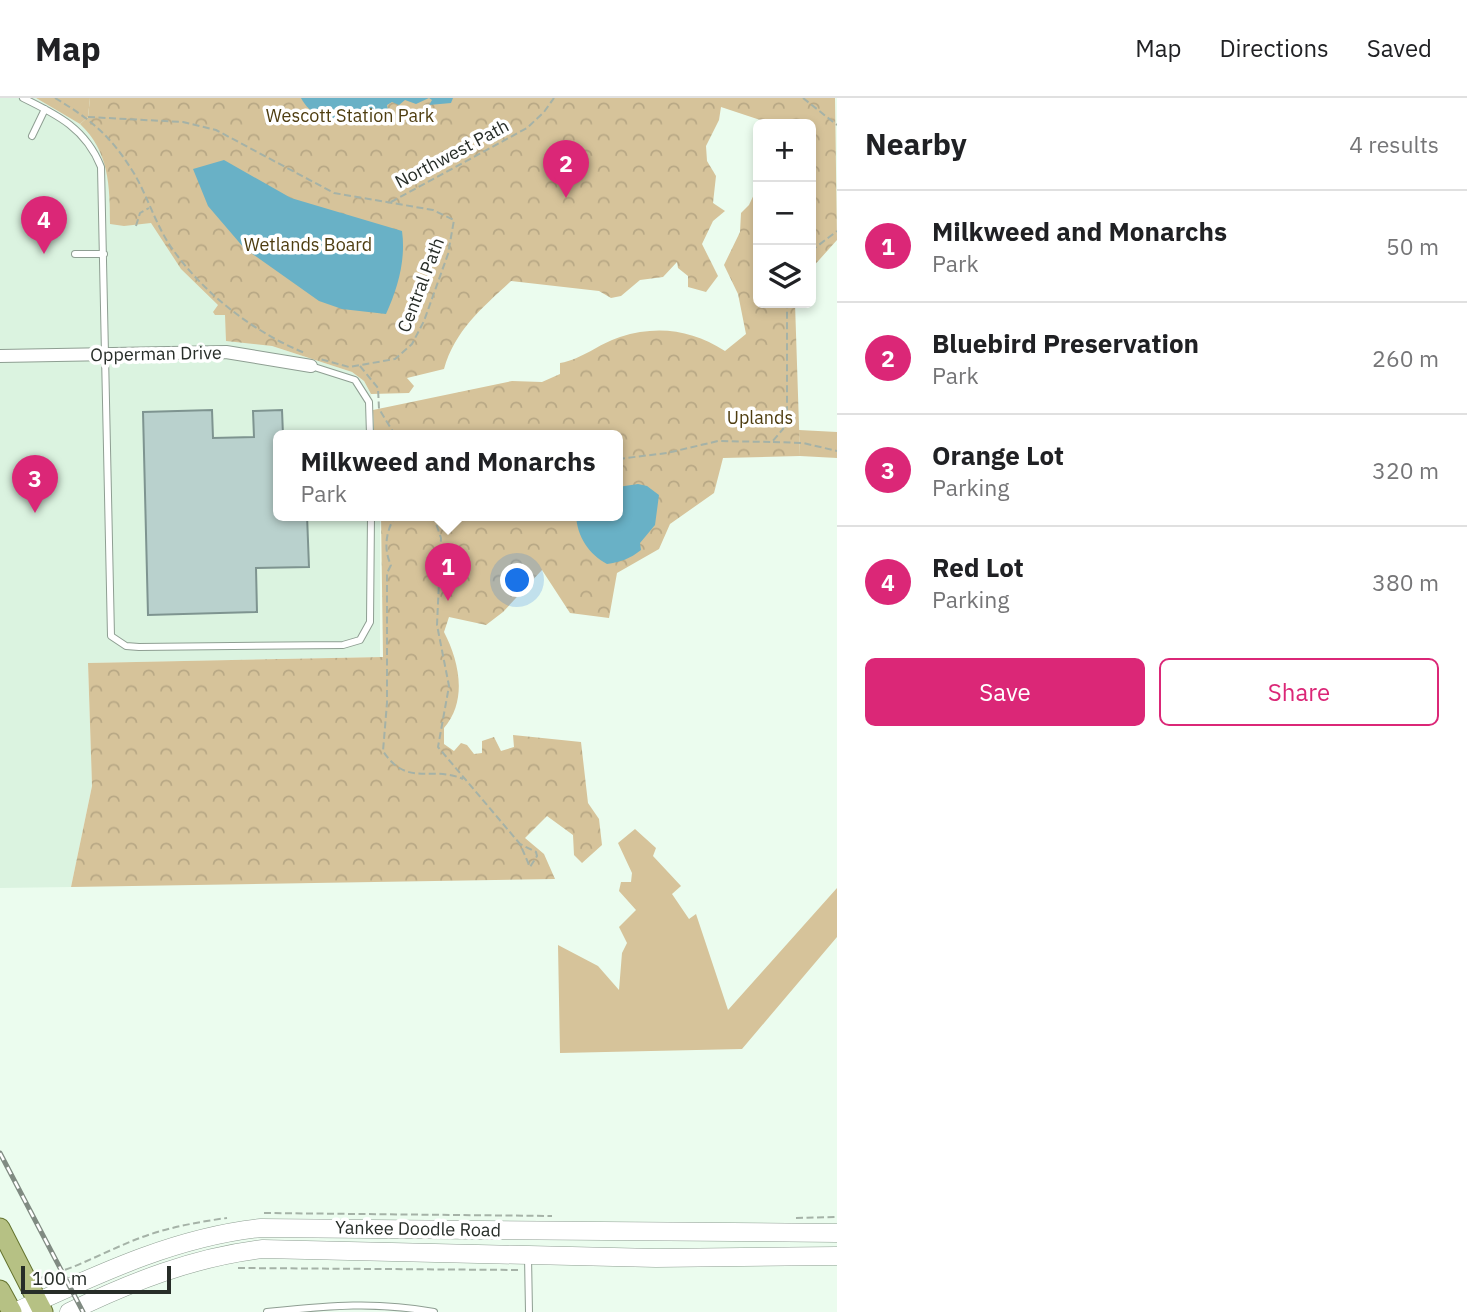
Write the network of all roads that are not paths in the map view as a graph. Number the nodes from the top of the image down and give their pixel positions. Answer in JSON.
{"nodes":[{"id":1,"x":23,"y":98,"type":"edge"},
{"id":2,"x":45,"y":109,"type":"junction"},
{"id":3,"x":32,"y":136,"type":"dead end"},
{"id":4,"x":75,"y":254,"type":"dead end"},
{"id":5,"x":104,"y":254,"type":"junction"},
{"id":6,"x":106,"y":354,"type":"junction"},
{"id":7,"x":0,"y":356,"type":"edge"},
{"id":8,"x":311,"y":366,"type":"joint"},
{"id":9,"x":370,"y":430,"type":"edge"},
{"id":10,"x":371,"y":521,"type":"edge"},
{"id":11,"x":0,"y":1228,"type":"edge"},
{"id":12,"x":509,"y":1231,"type":"junction"},
{"id":13,"x":837,"y":1233,"type":"edge"},
{"id":14,"x":716,"y":1234,"type":"junction"},
{"id":15,"x":316,"y":1248,"type":"junction"},
{"id":16,"x":837,"y":1256,"type":"edge"},
{"id":17,"x":528,"y":1262,"type":"junction"},
{"id":18,"x":0,"y":1290,"type":"edge"},
{"id":19,"x":40,"y":1307,"type":"edge"},
{"id":20,"x":362,"y":1308,"type":"edge"},
{"id":21,"x":13,"y":1312,"type":"edge"},
{"id":22,"x":69,"y":1312,"type":"edge"},
{"id":23,"x":267,"y":1312,"type":"edge"},
{"id":24,"x":434,"y":1312,"type":"edge"},
{"id":25,"x":529,"y":1312,"type":"edge"}],
"edges":[{"from":1,"to":2,"type":"lane"},
{"from":2,"to":3,"type":"lane"},
{"from":2,"to":5,"type":"lane"},
{"from":4,"to":5,"type":"lane"},
{"from":5,"to":6,"type":"lane"},
{"from":6,"to":7,"type":"street","name":"Opperman Drive"},
{"from":6,"to":8,"type":"street","name":"Opperman Drive"},
{"from":6,"to":10,"type":"lane"},
{"from":8,"to":9,"type":"lane"},
{"from":11,"to":19,"type":"main road"},
{"from":12,"to":14,"type":"main road","name":"Yankee Doodle Road"},
{"from":12,"to":15,"type":"main road"},
{"from":12,"to":19,"type":"main road","name":"Yankee Doodle Road"},
{"from":13,"to":14,"type":"main road","name":"Yankee Doodle Road"},
{"from":14,"to":17,"type":"main road"},
{"from":15,"to":17,"type":"main road","name":"Yankee Doodle Road"},
{"from":15,"to":22,"type":"main road","name":"Yankee Doodle Road"},
{"from":16,"to":17,"type":"main road","name":"Yankee Doodle Road"},
{"from":17,"to":25,"type":"lane"},
{"from":18,"to":21,"type":"main road"},
{"from":19,"to":21,"type":"main road","name":"Yankee Doodle Road"},
{"from":20,"to":23,"type":"lane"},
{"from":20,"to":24,"type":"lane"}]}
